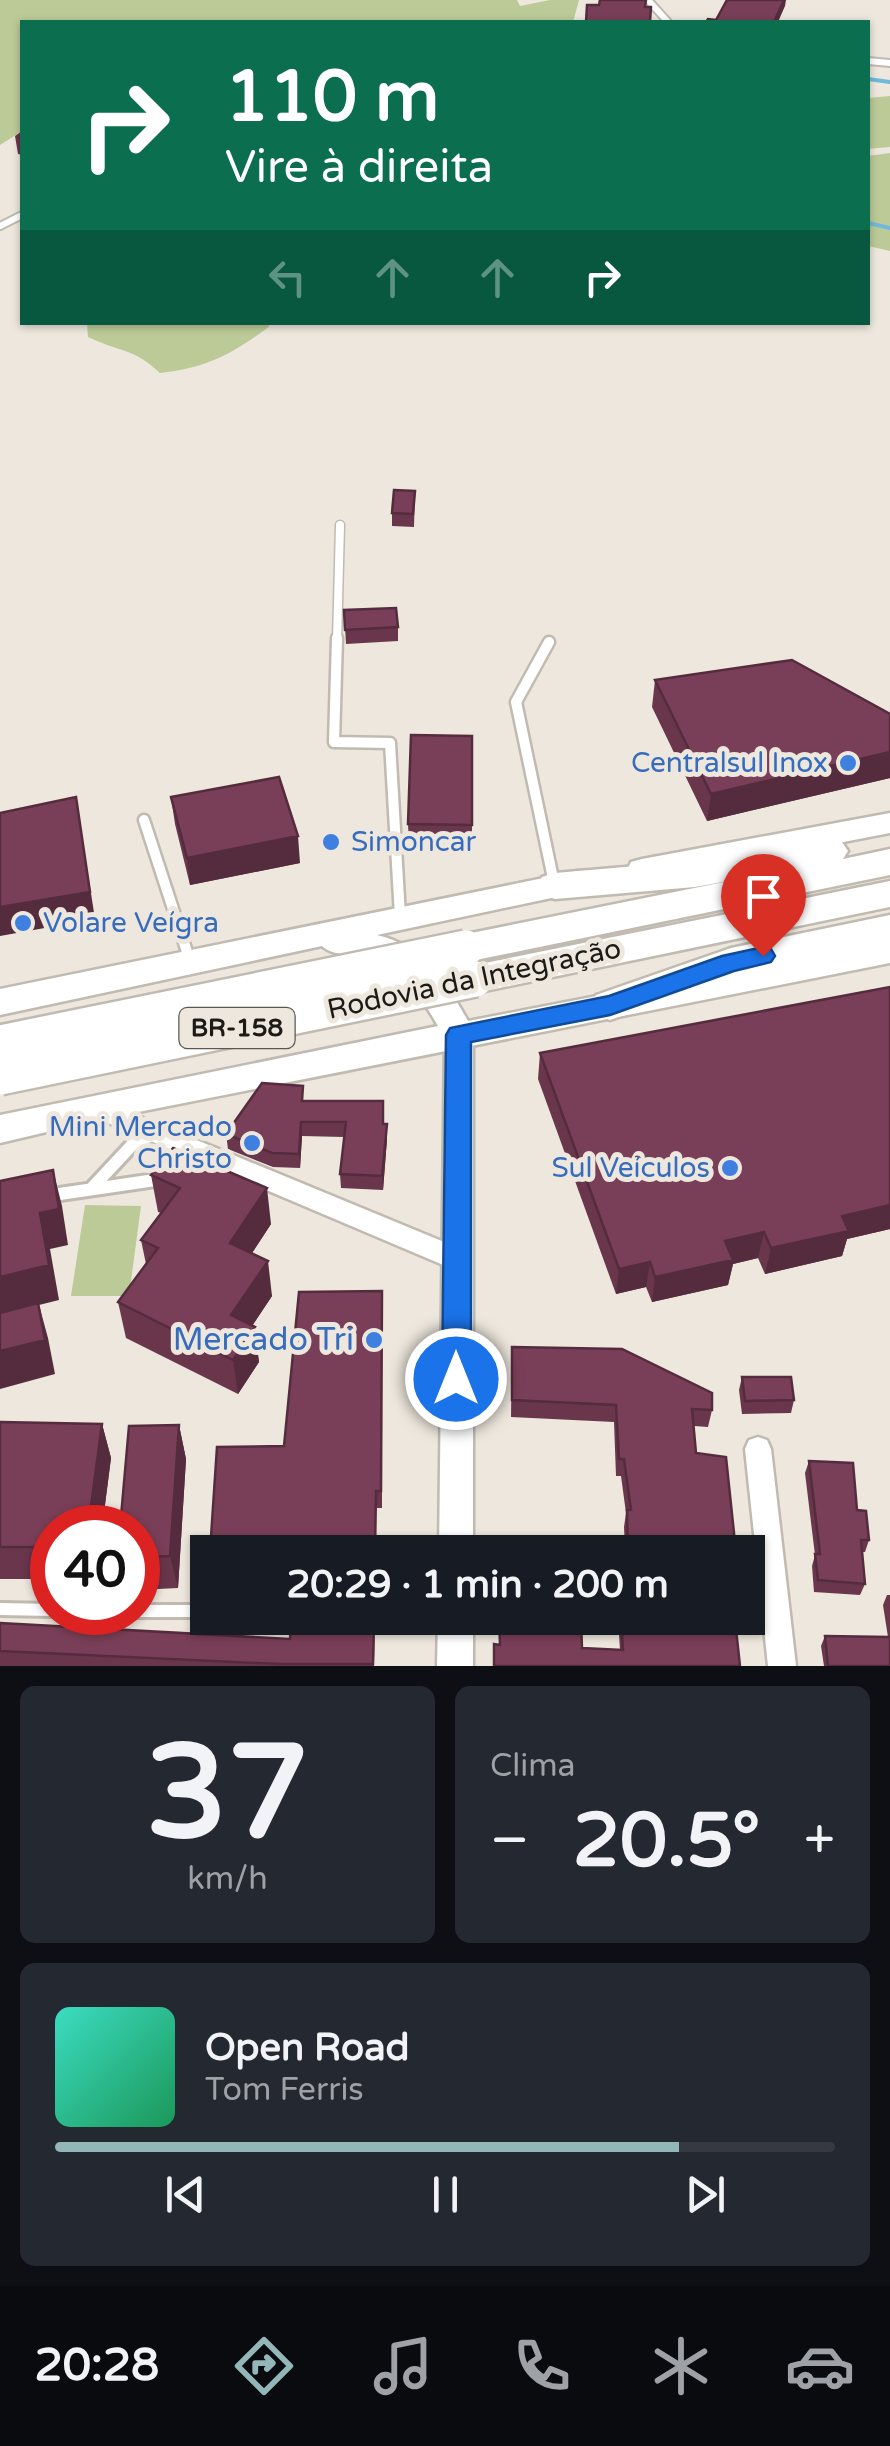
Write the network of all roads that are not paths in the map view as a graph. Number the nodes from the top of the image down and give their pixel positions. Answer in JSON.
{"nodes":[{"id":1,"x":648,"y":0,"type":"edge"},
{"id":2,"x":666,"y":20,"type":"edge"},
{"id":3,"x":340,"y":525,"type":"dead end"},
{"id":4,"x":549,"y":642,"type":"dead end"},
{"id":5,"x":144,"y":820,"type":"dead end"},
{"id":6,"x":890,"y":822,"type":"edge"},
{"id":7,"x":890,"y":840,"type":"edge"},
{"id":8,"x":890,"y":862,"type":"edge"},
{"id":9,"x":555,"y":886,"type":"junction"},
{"id":10,"x":890,"y":894,"type":"edge"},
{"id":11,"x":400,"y":916,"type":"junction"},
{"id":12,"x":890,"y":929,"type":"edge"},
{"id":13,"x":300,"y":942,"type":"junction"},
{"id":14,"x":890,"y":950,"type":"edge"},
{"id":15,"x":190,"y":964,"type":"junction"},
{"id":16,"x":471,"y":964,"type":"junction"},
{"id":17,"x":0,"y":1002,"type":"edge"},
{"id":18,"x":610,"y":1005,"type":"junction"},
{"id":19,"x":458,"y":1035,"type":"junction"},
{"id":20,"x":0,"y":1043,"type":"edge"},
{"id":21,"x":0,"y":1077,"type":"edge"},
{"id":22,"x":93,"y":1106,"type":"junction"},
{"id":23,"x":0,"y":1129,"type":"edge"},
{"id":24,"x":156,"y":1133,"type":"junction"},
{"id":25,"x":171,"y":1178,"type":"edge"},
{"id":26,"x":91,"y":1189,"type":"junction"},
{"id":27,"x":36,"y":1197,"type":"edge"},
{"id":28,"x":457,"y":1259,"type":"junction"},
{"id":29,"x":758,"y":1449,"type":"dead end"},
{"id":30,"x":456,"y":1535,"type":"edge"},
{"id":31,"x":0,"y":1609,"type":"edge"},
{"id":32,"x":30,"y":1610,"type":"edge"},
{"id":33,"x":160,"y":1610,"type":"edge"},
{"id":34,"x":190,"y":1611,"type":"edge"},
{"id":35,"x":456,"y":1635,"type":"edge"},
{"id":36,"x":455,"y":1666,"type":"edge"},
{"id":37,"x":782,"y":1666,"type":"edge"}],
"edges":[{"from":1,"to":2,"type":"lane"},
{"from":3,"to":11,"type":"lane"},
{"from":4,"to":9,"type":"lane"},
{"from":5,"to":15,"type":"lane"},
{"from":6,"to":9,"type":"main road","number":"BR-158"},
{"from":7,"to":9,"type":"highway","number":"BR-158"},
{"from":8,"to":16,"type":"highway","name":"Rodovia da Integração","number":"BR-158"},
{"from":9,"to":11,"type":"main road","number":"BR-158"},
{"from":10,"to":16,"type":"highway","name":"Rodovia da Integração","number":"BR-158"},
{"from":11,"to":13,"type":"main road","number":"BR-158"},
{"from":12,"to":18,"type":"highway","number":"BR-158"},
{"from":13,"to":15,"type":"main road","number":"BR-158"},
{"from":13,"to":19,"type":"main road"},
{"from":14,"to":18,"type":"main road","number":"BR-158"},
{"from":15,"to":17,"type":"main road","number":"BR-158"},
{"from":16,"to":20,"type":"highway","name":"Rodovia da Integração","number":"BR-158","bridge":true},
{"from":16,"to":21,"type":"highway","name":"Rodovia da Integração","number":"BR-158","bridge":true},
{"from":18,"to":19,"type":"main road","number":"BR-158"},
{"from":19,"to":22,"type":"main road","number":"BR-158"},
{"from":19,"to":28,"type":"street"},
{"from":22,"to":23,"type":"main road","number":"BR-158"},
{"from":22,"to":24,"type":"street"},
{"from":24,"to":26,"type":"lane"},
{"from":24,"to":28,"type":"street"},
{"from":25,"to":26,"type":"lane"},
{"from":26,"to":27,"type":"lane"},
{"from":28,"to":30,"type":"street"},
{"from":29,"to":37,"type":"street"},
{"from":31,"to":32,"type":"lane"},
{"from":33,"to":34,"type":"lane"},
{"from":35,"to":36,"type":"street"}]}
